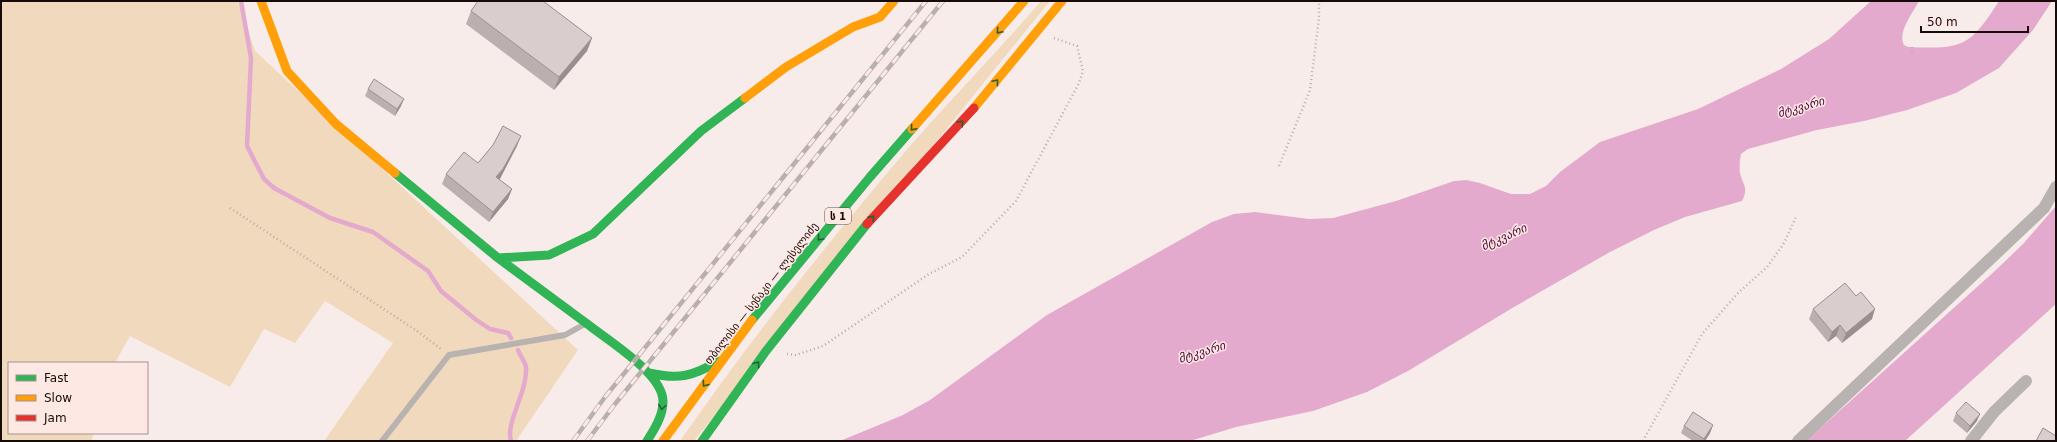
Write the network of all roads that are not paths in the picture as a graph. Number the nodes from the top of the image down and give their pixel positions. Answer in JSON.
{"nodes":[{"id":1,"x":261,"y":1,"type":"edge"},
{"id":2,"x":894,"y":1,"type":"edge"},
{"id":3,"x":1024,"y":1,"type":"edge"},
{"id":4,"x":1062,"y":1,"type":"edge"},
{"id":5,"x":2056,"y":187,"type":"edge"},
{"id":6,"x":498,"y":258,"type":"junction"},
{"id":7,"x":586,"y":323,"type":"junction"},
{"id":8,"x":724,"y":358,"type":"junction"},
{"id":9,"x":649,"y":373,"type":"junction"},
{"id":10,"x":2026,"y":380,"type":"dead end"},
{"id":11,"x":382,"y":441,"type":"edge"},
{"id":12,"x":647,"y":441,"type":"edge"},
{"id":13,"x":663,"y":441,"type":"edge"},
{"id":14,"x":702,"y":441,"type":"edge"},
{"id":15,"x":1798,"y":441,"type":"edge"},
{"id":16,"x":1971,"y":441,"type":"edge"}],
"edges":[{"from":1,"to":6,"type":"main road"},
{"from":2,"to":6,"type":"main road"},
{"from":3,"to":8,"type":"main road","name":"თბილისი — სენაკი — ლესელიძე","number":"ს 1","one_way":true},
{"from":14,"to":4,"type":"main road","number":"ს 1","one_way":true},
{"from":5,"to":15,"type":"street"},
{"from":6,"to":7,"type":"main road"},
{"from":7,"to":9,"type":"main road"},
{"from":7,"to":11,"type":"lane"},
{"from":8,"to":9,"type":"main road"},
{"from":8,"to":13,"type":"main road","name":"თბილისი — სენაკი — ლესელიძე","number":"ს 1","one_way":true},
{"from":9,"to":12,"type":"main road","one_way":true},
{"from":10,"to":16,"type":"street"}]}
